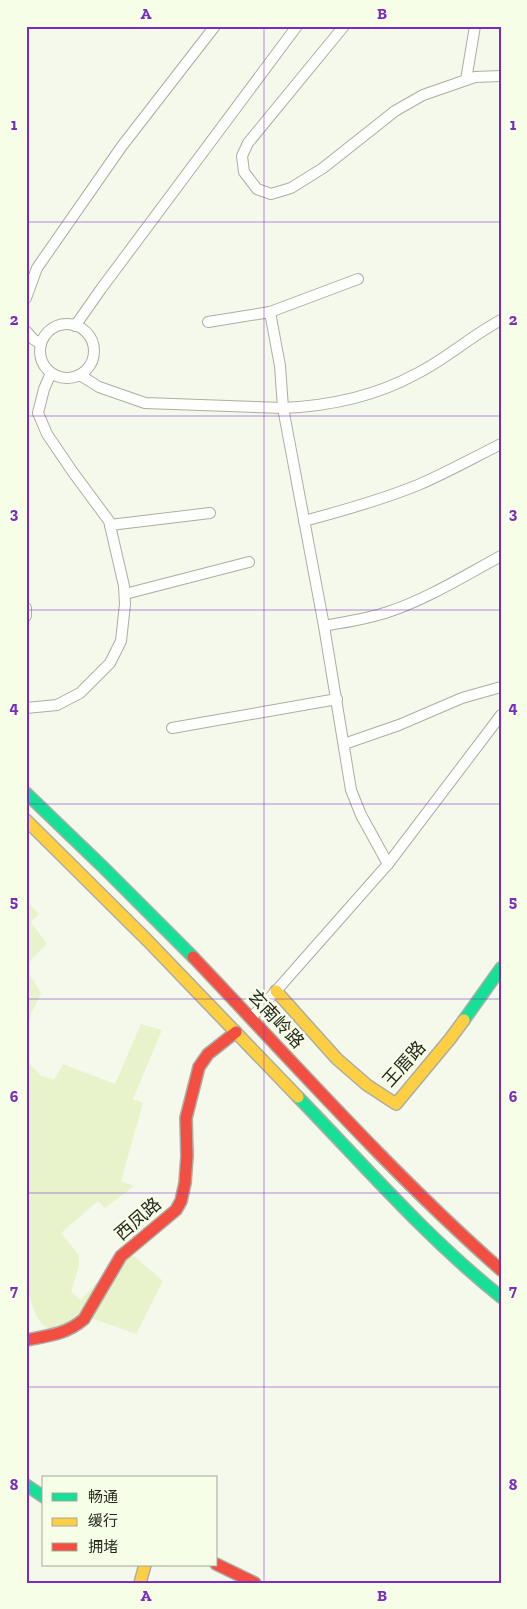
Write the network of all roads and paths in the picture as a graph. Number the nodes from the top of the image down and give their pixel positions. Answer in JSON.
{"nodes":[{"id":1,"x":216,"y":26,"type":"edge"},
{"id":2,"x":297,"y":26,"type":"edge"},
{"id":3,"x":344,"y":26,"type":"edge"},
{"id":4,"x":475,"y":26,"type":"edge"},
{"id":5,"x":501,"y":76,"type":"edge"},
{"id":6,"x":466,"y":80,"type":"junction"},
{"id":7,"x":358,"y":279,"type":"dead end"},
{"id":8,"x":26,"y":298,"type":"edge"},
{"id":9,"x":270,"y":312,"type":"junction"},
{"id":10,"x":501,"y":320,"type":"edge"},
{"id":11,"x":208,"y":322,"type":"dead end"},
{"id":12,"x":75,"y":326,"type":"junction"},
{"id":13,"x":26,"y":331,"type":"edge"},
{"id":14,"x":41,"y":344,"type":"junction"},
{"id":15,"x":51,"y":373,"type":"junction"},
{"id":16,"x":80,"y":374,"type":"junction"},
{"id":17,"x":283,"y":408,"type":"junction"},
{"id":18,"x":501,"y":444,"type":"edge"},
{"id":19,"x":210,"y":514,"type":"dead end"},
{"id":20,"x":304,"y":522,"type":"junction"},
{"id":21,"x":110,"y":525,"type":"junction"},
{"id":22,"x":501,"y":556,"type":"edge"},
{"id":23,"x":250,"y":562,"type":"dead end"},
{"id":24,"x":125,"y":594,"type":"junction"},
{"id":25,"x":26,"y":608,"type":"edge"},
{"id":26,"x":26,"y":616,"type":"edge"},
{"id":27,"x":324,"y":626,"type":"junction"},
{"id":28,"x":501,"y":687,"type":"edge"},
{"id":29,"x":337,"y":699,"type":"junction"},
{"id":30,"x":26,"y":708,"type":"edge"},
{"id":31,"x":501,"y":715,"type":"edge"},
{"id":32,"x":172,"y":728,"type":"dead end"},
{"id":33,"x":344,"y":744,"type":"junction"},
{"id":34,"x":26,"y":793,"type":"edge"},
{"id":35,"x":26,"y":820,"type":"edge"},
{"id":36,"x":388,"y":864,"type":"junction"},
{"id":37,"x":501,"y":968,"type":"edge"},
{"id":38,"x":276,"y":991,"type":"junction"},
{"id":39,"x":250,"y":1018,"type":"junction"},
{"id":40,"x":236,"y":1032,"type":"junction"},
{"id":41,"x":501,"y":1270,"type":"edge"},
{"id":42,"x":501,"y":1296,"type":"edge"},
{"id":43,"x":26,"y":1340,"type":"edge"},
{"id":44,"x":26,"y":1485,"type":"edge"},
{"id":45,"x":42,"y":1496,"type":"edge"},
{"id":46,"x":218,"y":1565,"type":"edge"},
{"id":47,"x":146,"y":1566,"type":"edge"},
{"id":48,"x":140,"y":1583,"type":"edge"},
{"id":49,"x":255,"y":1583,"type":"edge"}],
"edges":[{"from":1,"to":8,"type":"street"},
{"from":2,"to":12,"type":"street"},
{"from":3,"to":6,"type":"street"},
{"from":4,"to":6,"type":"street"},
{"from":5,"to":6,"type":"street"},
{"from":7,"to":9,"type":"street"},
{"from":9,"to":11,"type":"street"},
{"from":9,"to":17,"type":"street"},
{"from":10,"to":17,"type":"street"},
{"from":12,"to":14,"type":"street"},
{"from":12,"to":16,"type":"street"},
{"from":13,"to":14,"type":"street"},
{"from":14,"to":15,"type":"street"},
{"from":15,"to":16,"type":"street"},
{"from":15,"to":21,"type":"street"},
{"from":16,"to":17,"type":"street"},
{"from":17,"to":20,"type":"street"},
{"from":18,"to":20,"type":"street"},
{"from":19,"to":21,"type":"street"},
{"from":20,"to":27,"type":"street"},
{"from":21,"to":24,"type":"street"},
{"from":22,"to":27,"type":"street"},
{"from":23,"to":24,"type":"street"},
{"from":24,"to":30,"type":"street"},
{"from":25,"to":26,"type":"street"},
{"from":27,"to":29,"type":"street"},
{"from":28,"to":33,"type":"street"},
{"from":29,"to":32,"type":"street"},
{"from":29,"to":33,"type":"street"},
{"from":31,"to":36,"type":"street"},
{"from":33,"to":36,"type":"street"},
{"from":34,"to":39,"type":"main road","name":"玄南岭路"},
{"from":35,"to":40,"type":"main road"},
{"from":36,"to":38,"type":"street"},
{"from":37,"to":38,"type":"main road","name":"王厝路"},
{"from":38,"to":39,"type":"street"},
{"from":39,"to":41,"type":"main road","name":"玄南岭路"},
{"from":40,"to":42,"type":"main road"},
{"from":40,"to":43,"type":"main road","name":"西凤路"},
{"from":44,"to":45,"type":"main road"},
{"from":46,"to":49,"type":"main road"},
{"from":47,"to":48,"type":"main road"}]}
